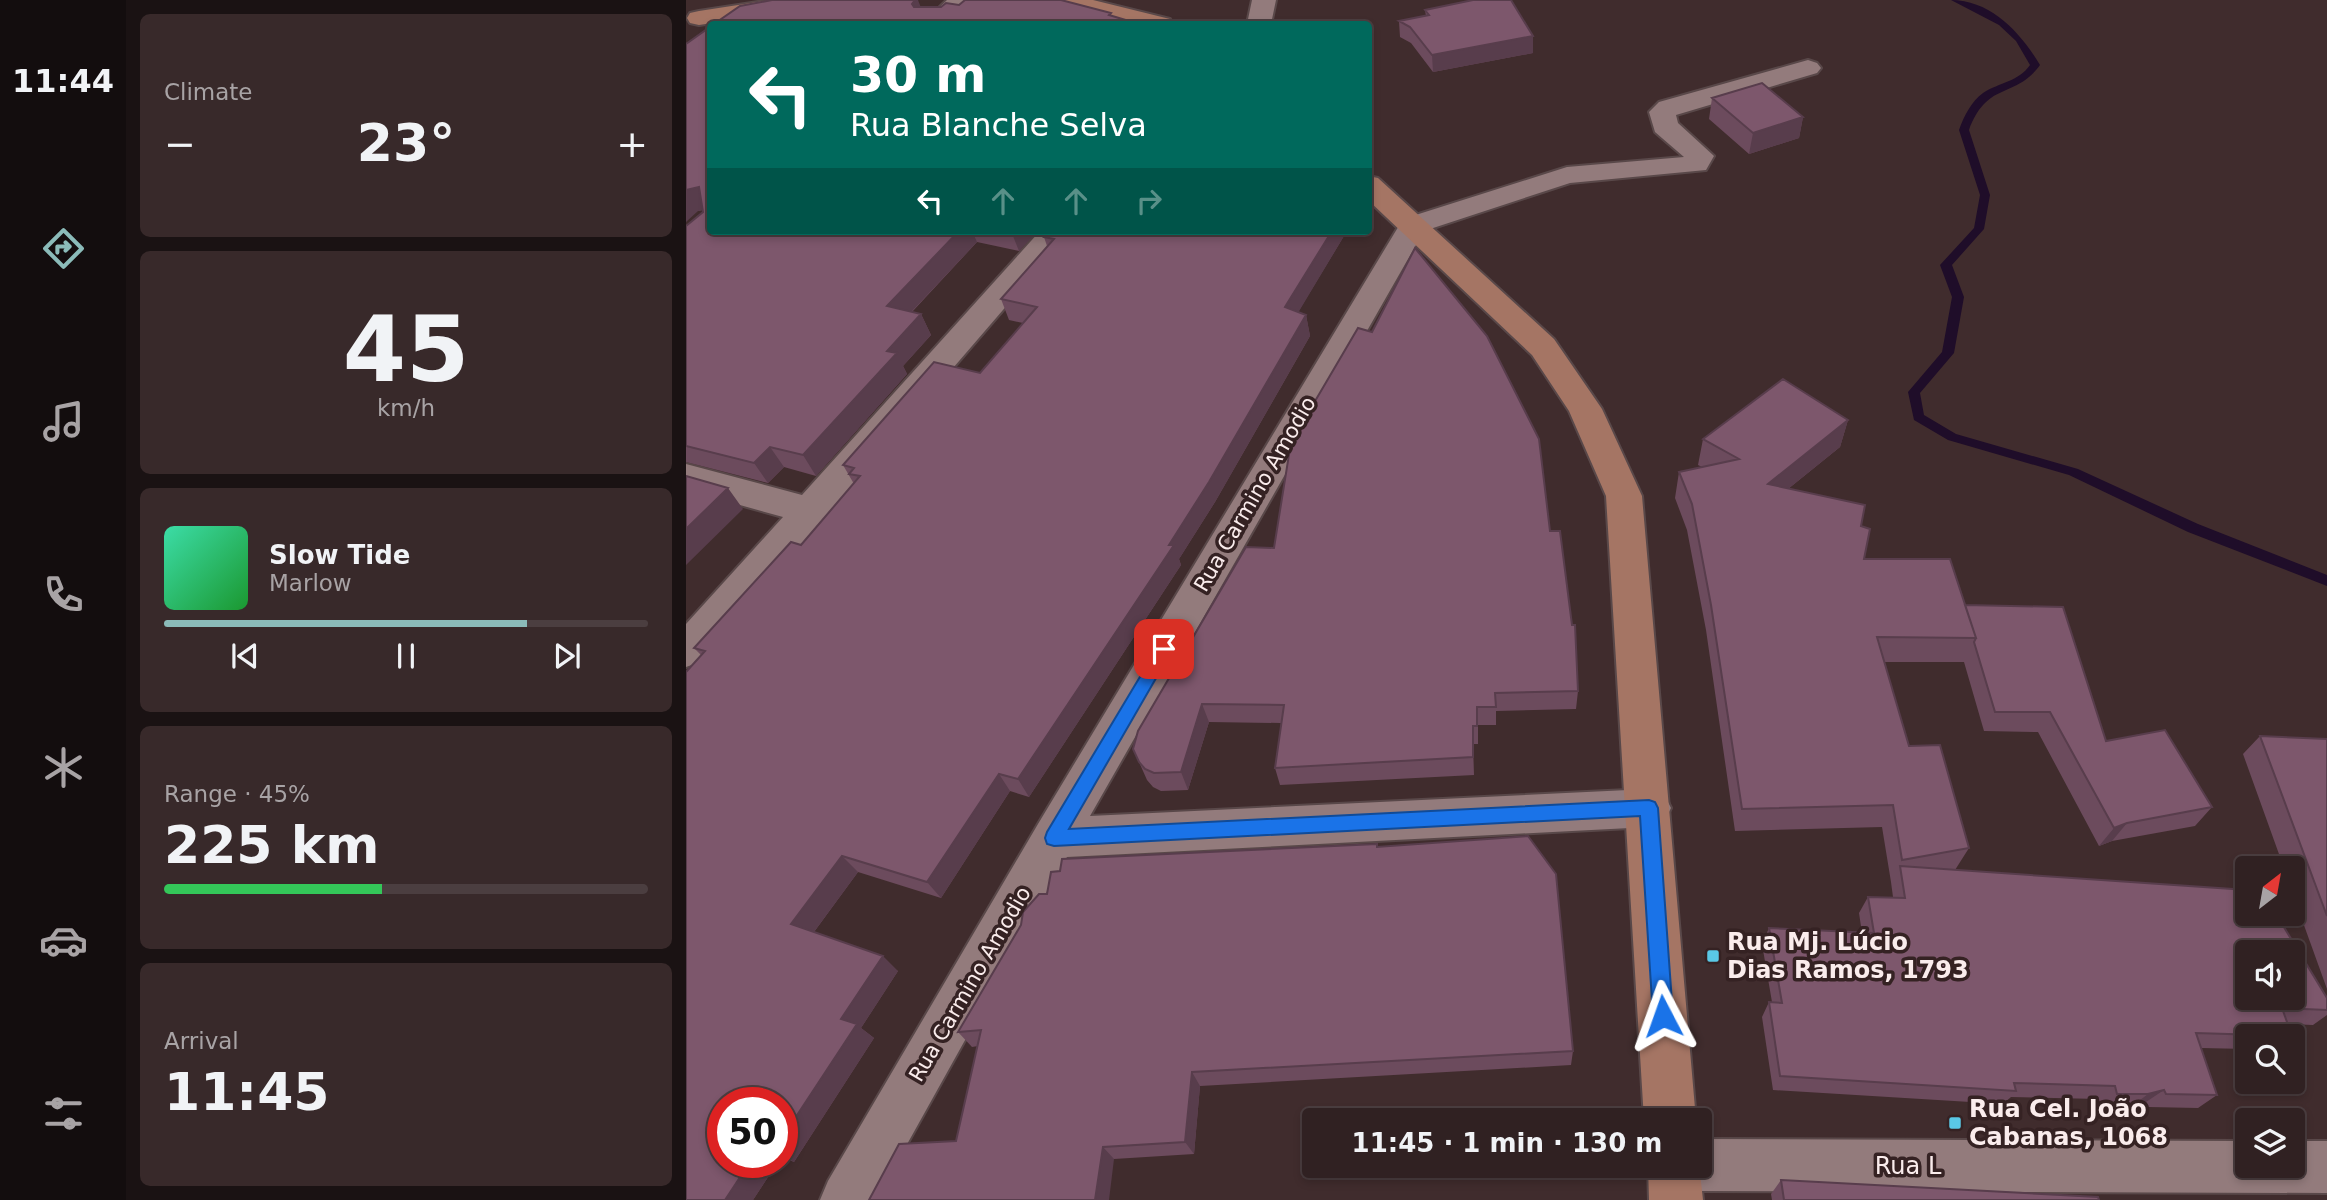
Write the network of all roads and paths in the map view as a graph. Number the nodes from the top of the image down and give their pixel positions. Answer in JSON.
{"nodes":[{"id":1,"x":739,"y":0,"type":"edge"},
{"id":2,"x":819,"y":0,"type":"edge"},
{"id":3,"x":961,"y":0,"type":"edge"},
{"id":4,"x":1064,"y":0,"type":"edge"},
{"id":5,"x":1264,"y":0,"type":"edge"},
{"id":6,"x":692,"y":19,"type":"edge"},
{"id":7,"x":937,"y":21,"type":"edge"},
{"id":8,"x":1149,"y":21,"type":"edge"},
{"id":9,"x":1260,"y":21,"type":"edge"},
{"id":10,"x":1808,"y":68,"type":"dead end"},
{"id":11,"x":1372,"y":188,"type":"edge"},
{"id":12,"x":1413,"y":225,"type":"junction"},
{"id":13,"x":1052,"y":235,"type":"edge"},
{"id":14,"x":686,"y":477,"type":"edge"},
{"id":15,"x":808,"y":510,"type":"junction"},
{"id":16,"x":686,"y":651,"type":"edge"},
{"id":17,"x":1649,"y":808,"type":"junction"},
{"id":18,"x":1054,"y":838,"type":"junction"},
{"id":19,"x":1670,"y":1108,"type":"edge"},
{"id":20,"x":1712,"y":1165,"type":"edge"},
{"id":21,"x":2327,"y":1167,"type":"edge"},
{"id":22,"x":1675,"y":1178,"type":"edge"},
{"id":23,"x":846,"y":1200,"type":"edge"},
{"id":24,"x":1676,"y":1200,"type":"edge"}],
"edges":[{"from":1,"to":6,"type":"main road"},
{"from":2,"to":6,"type":"main road"},
{"from":3,"to":7,"type":"street"},
{"from":4,"to":8,"type":"main road"},
{"from":5,"to":9,"type":"street"},
{"from":10,"to":12,"type":"street"},
{"from":11,"to":12,"type":"main road"},
{"from":12,"to":17,"type":"main road"},
{"from":12,"to":18,"type":"street","name":"Rua Carmino Amodio"},
{"from":13,"to":15,"type":"street"},
{"from":14,"to":15,"type":"street"},
{"from":15,"to":16,"type":"street"},
{"from":17,"to":18,"type":"street"},
{"from":17,"to":19,"type":"main road"},
{"from":18,"to":23,"type":"street","name":"Rua Carmino Amodio"},
{"from":20,"to":21,"type":"street","name":"Rua L"},
{"from":22,"to":24,"type":"main road"}]}
